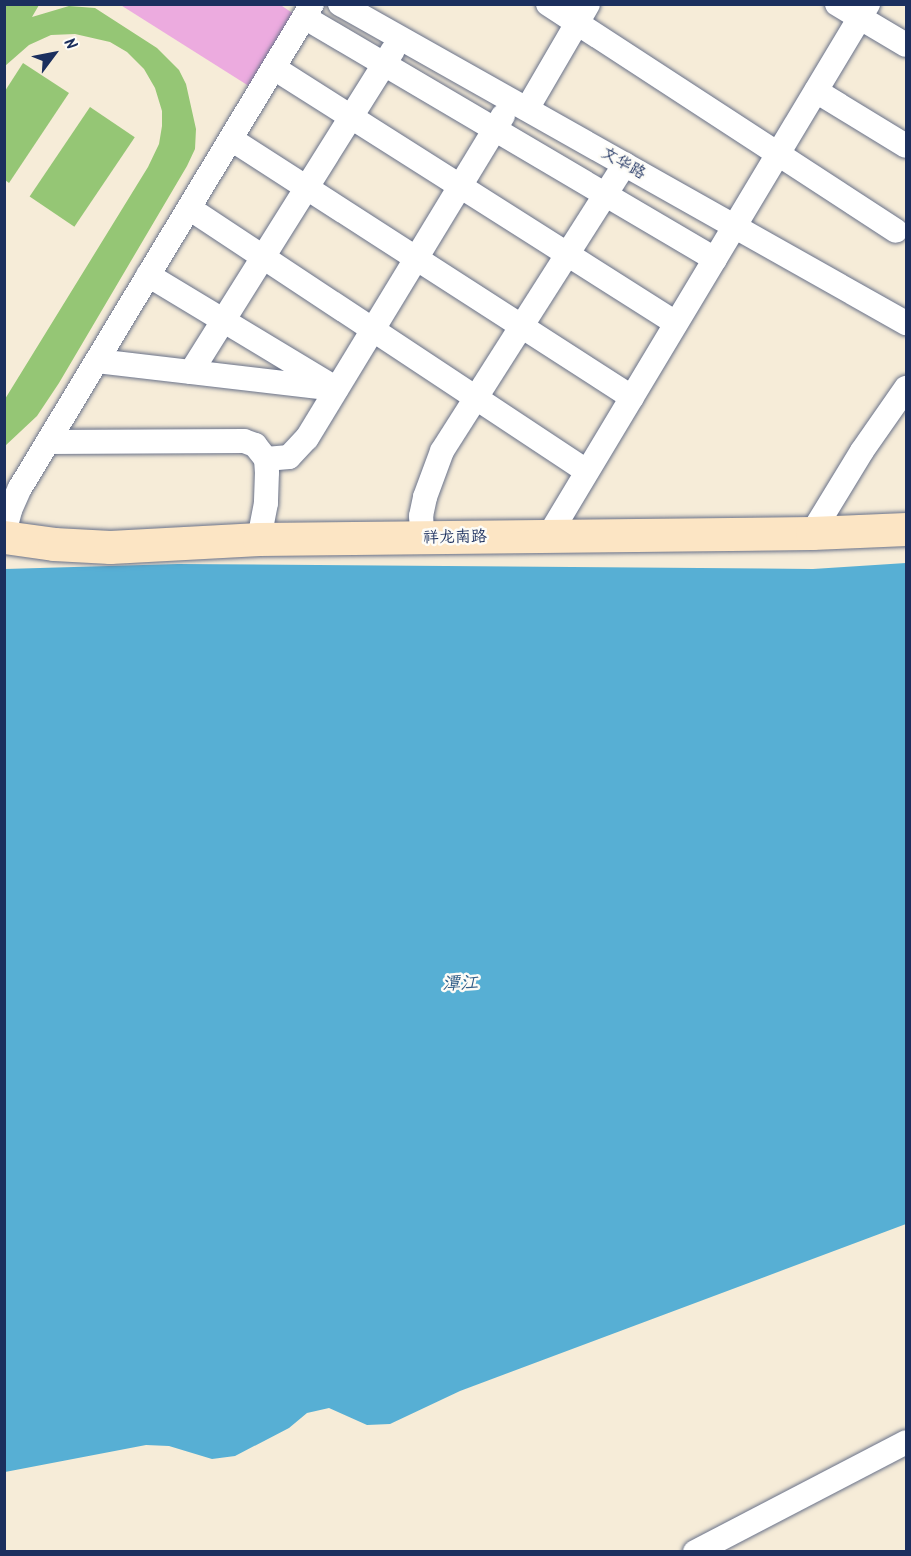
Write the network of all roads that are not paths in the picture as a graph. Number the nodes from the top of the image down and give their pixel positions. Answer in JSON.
{"nodes":[{"id":1,"x":340,"y":4,"type":"edge"},
{"id":2,"x":548,"y":4,"type":"edge"},
{"id":3,"x":837,"y":4,"type":"edge"},
{"id":4,"x":308,"y":11,"type":"edge"},
{"id":5,"x":864,"y":11,"type":"edge"},
{"id":6,"x":582,"y":14,"type":"edge"},
{"id":7,"x":400,"y":38,"type":"junction"},
{"id":8,"x":906,"y":45,"type":"edge"},
{"id":9,"x":384,"y":64,"type":"junction"},
{"id":10,"x":274,"y":68,"type":"junction"},
{"id":11,"x":816,"y":91,"type":"junction"},
{"id":12,"x":520,"y":105,"type":"junction"},
{"id":13,"x":351,"y":117,"type":"junction"},
{"id":14,"x":495,"y":129,"type":"junction"},
{"id":15,"x":231,"y":139,"type":"junction"},
{"id":16,"x":906,"y":146,"type":"edge"},
{"id":17,"x":778,"y":154,"type":"junction"},
{"id":18,"x":625,"y":164,"type":"junction"},
{"id":19,"x":460,"y":186,"type":"junction"},
{"id":20,"x":307,"y":188,"type":"junction"},
{"id":21,"x":605,"y":195,"type":"junction"},
{"id":22,"x":189,"y":208,"type":"junction"},
{"id":23,"x":735,"y":226,"type":"junction"},
{"id":24,"x":896,"y":231,"type":"dead end"},
{"id":25,"x":567,"y":253,"type":"junction"},
{"id":26,"x":263,"y":257,"type":"junction"},
{"id":27,"x":416,"y":258,"type":"junction"},
{"id":28,"x":715,"y":259,"type":"junction"},
{"id":29,"x":148,"y":275,"type":"junction"},
{"id":30,"x":223,"y":321,"type":"junction"},
{"id":31,"x":676,"y":323,"type":"junction"},
{"id":32,"x":906,"y":323,"type":"edge"},
{"id":33,"x":520,"y":326,"type":"junction"},
{"id":34,"x":372,"y":329,"type":"junction"},
{"id":35,"x":97,"y":361,"type":"junction"},
{"id":36,"x":190,"y":372,"type":"junction"},
{"id":37,"x":906,"y":388,"type":"edge"},
{"id":38,"x":336,"y":389,"type":"junction"},
{"id":39,"x":474,"y":396,"type":"junction"},
{"id":40,"x":632,"y":397,"type":"junction"},
{"id":41,"x":48,"y":442,"type":"junction"},
{"id":42,"x":266,"y":459,"type":"junction"},
{"id":43,"x":587,"y":471,"type":"junction"},
{"id":44,"x":906,"y":529,"type":"edge"},
{"id":45,"x":812,"y":533,"type":"junction"},
{"id":46,"x":4,"y":535,"type":"edge"},
{"id":47,"x":548,"y":537,"type":"junction"},
{"id":48,"x":259,"y":539,"type":"junction"},
{"id":49,"x":422,"y":539,"type":"junction"},
{"id":50,"x":906,"y":1442,"type":"edge"},
{"id":51,"x":695,"y":1551,"type":"edge"}],
"edges":[{"from":1,"to":7,"type":"street","name":"文华路"},
{"from":2,"to":6,"type":"street"},
{"from":3,"to":5,"type":"street"},
{"from":4,"to":9,"type":"street"},
{"from":4,"to":10,"type":"street"},
{"from":5,"to":8,"type":"street"},
{"from":5,"to":11,"type":"street"},
{"from":6,"to":12,"type":"street"},
{"from":6,"to":17,"type":"street"},
{"from":7,"to":9,"type":"street"},
{"from":7,"to":12,"type":"street","name":"文华路"},
{"from":9,"to":13,"type":"street"},
{"from":9,"to":14,"type":"street"},
{"from":10,"to":13,"type":"street"},
{"from":10,"to":15,"type":"street"},
{"from":11,"to":16,"type":"street"},
{"from":11,"to":17,"type":"street"},
{"from":12,"to":14,"type":"street"},
{"from":12,"to":18,"type":"street","name":"文华路"},
{"from":13,"to":19,"type":"street"},
{"from":13,"to":20,"type":"street"},
{"from":14,"to":19,"type":"street"},
{"from":14,"to":21,"type":"street"},
{"from":15,"to":20,"type":"street"},
{"from":15,"to":22,"type":"street"},
{"from":17,"to":23,"type":"street"},
{"from":17,"to":24,"type":"street"},
{"from":18,"to":21,"type":"street"},
{"from":18,"to":23,"type":"street","name":"文华路"},
{"from":19,"to":25,"type":"street"},
{"from":19,"to":27,"type":"street"},
{"from":20,"to":26,"type":"street"},
{"from":20,"to":27,"type":"street"},
{"from":21,"to":25,"type":"street"},
{"from":21,"to":28,"type":"street"},
{"from":22,"to":26,"type":"street"},
{"from":22,"to":29,"type":"street"},
{"from":23,"to":28,"type":"street"},
{"from":23,"to":32,"type":"street","name":"文华路"},
{"from":25,"to":31,"type":"street"},
{"from":25,"to":33,"type":"street"},
{"from":26,"to":30,"type":"street"},
{"from":26,"to":34,"type":"street"},
{"from":27,"to":33,"type":"street"},
{"from":27,"to":34,"type":"street"},
{"from":28,"to":31,"type":"street"},
{"from":29,"to":30,"type":"street"},
{"from":29,"to":35,"type":"street"},
{"from":30,"to":36,"type":"street"},
{"from":30,"to":38,"type":"street"},
{"from":31,"to":40,"type":"street"},
{"from":33,"to":39,"type":"street"},
{"from":33,"to":40,"type":"street"},
{"from":34,"to":38,"type":"street"},
{"from":34,"to":39,"type":"street"},
{"from":35,"to":36,"type":"street"},
{"from":35,"to":41,"type":"street"},
{"from":36,"to":38,"type":"street"},
{"from":37,"to":45,"type":"street"},
{"from":38,"to":42,"type":"street"},
{"from":39,"to":43,"type":"street"},
{"from":39,"to":49,"type":"street"},
{"from":40,"to":43,"type":"street"},
{"from":41,"to":42,"type":"street"},
{"from":41,"to":46,"type":"street"},
{"from":42,"to":48,"type":"street"},
{"from":43,"to":47,"type":"street"},
{"from":44,"to":45,"type":"street","name":"祥龙南路"},
{"from":45,"to":47,"type":"street","name":"祥龙南路"},
{"from":46,"to":48,"type":"street","name":"祥龙南路"},
{"from":47,"to":49,"type":"street","name":"祥龙南路"},
{"from":48,"to":49,"type":"street","name":"祥龙南路"},
{"from":50,"to":51,"type":"street"}]}
